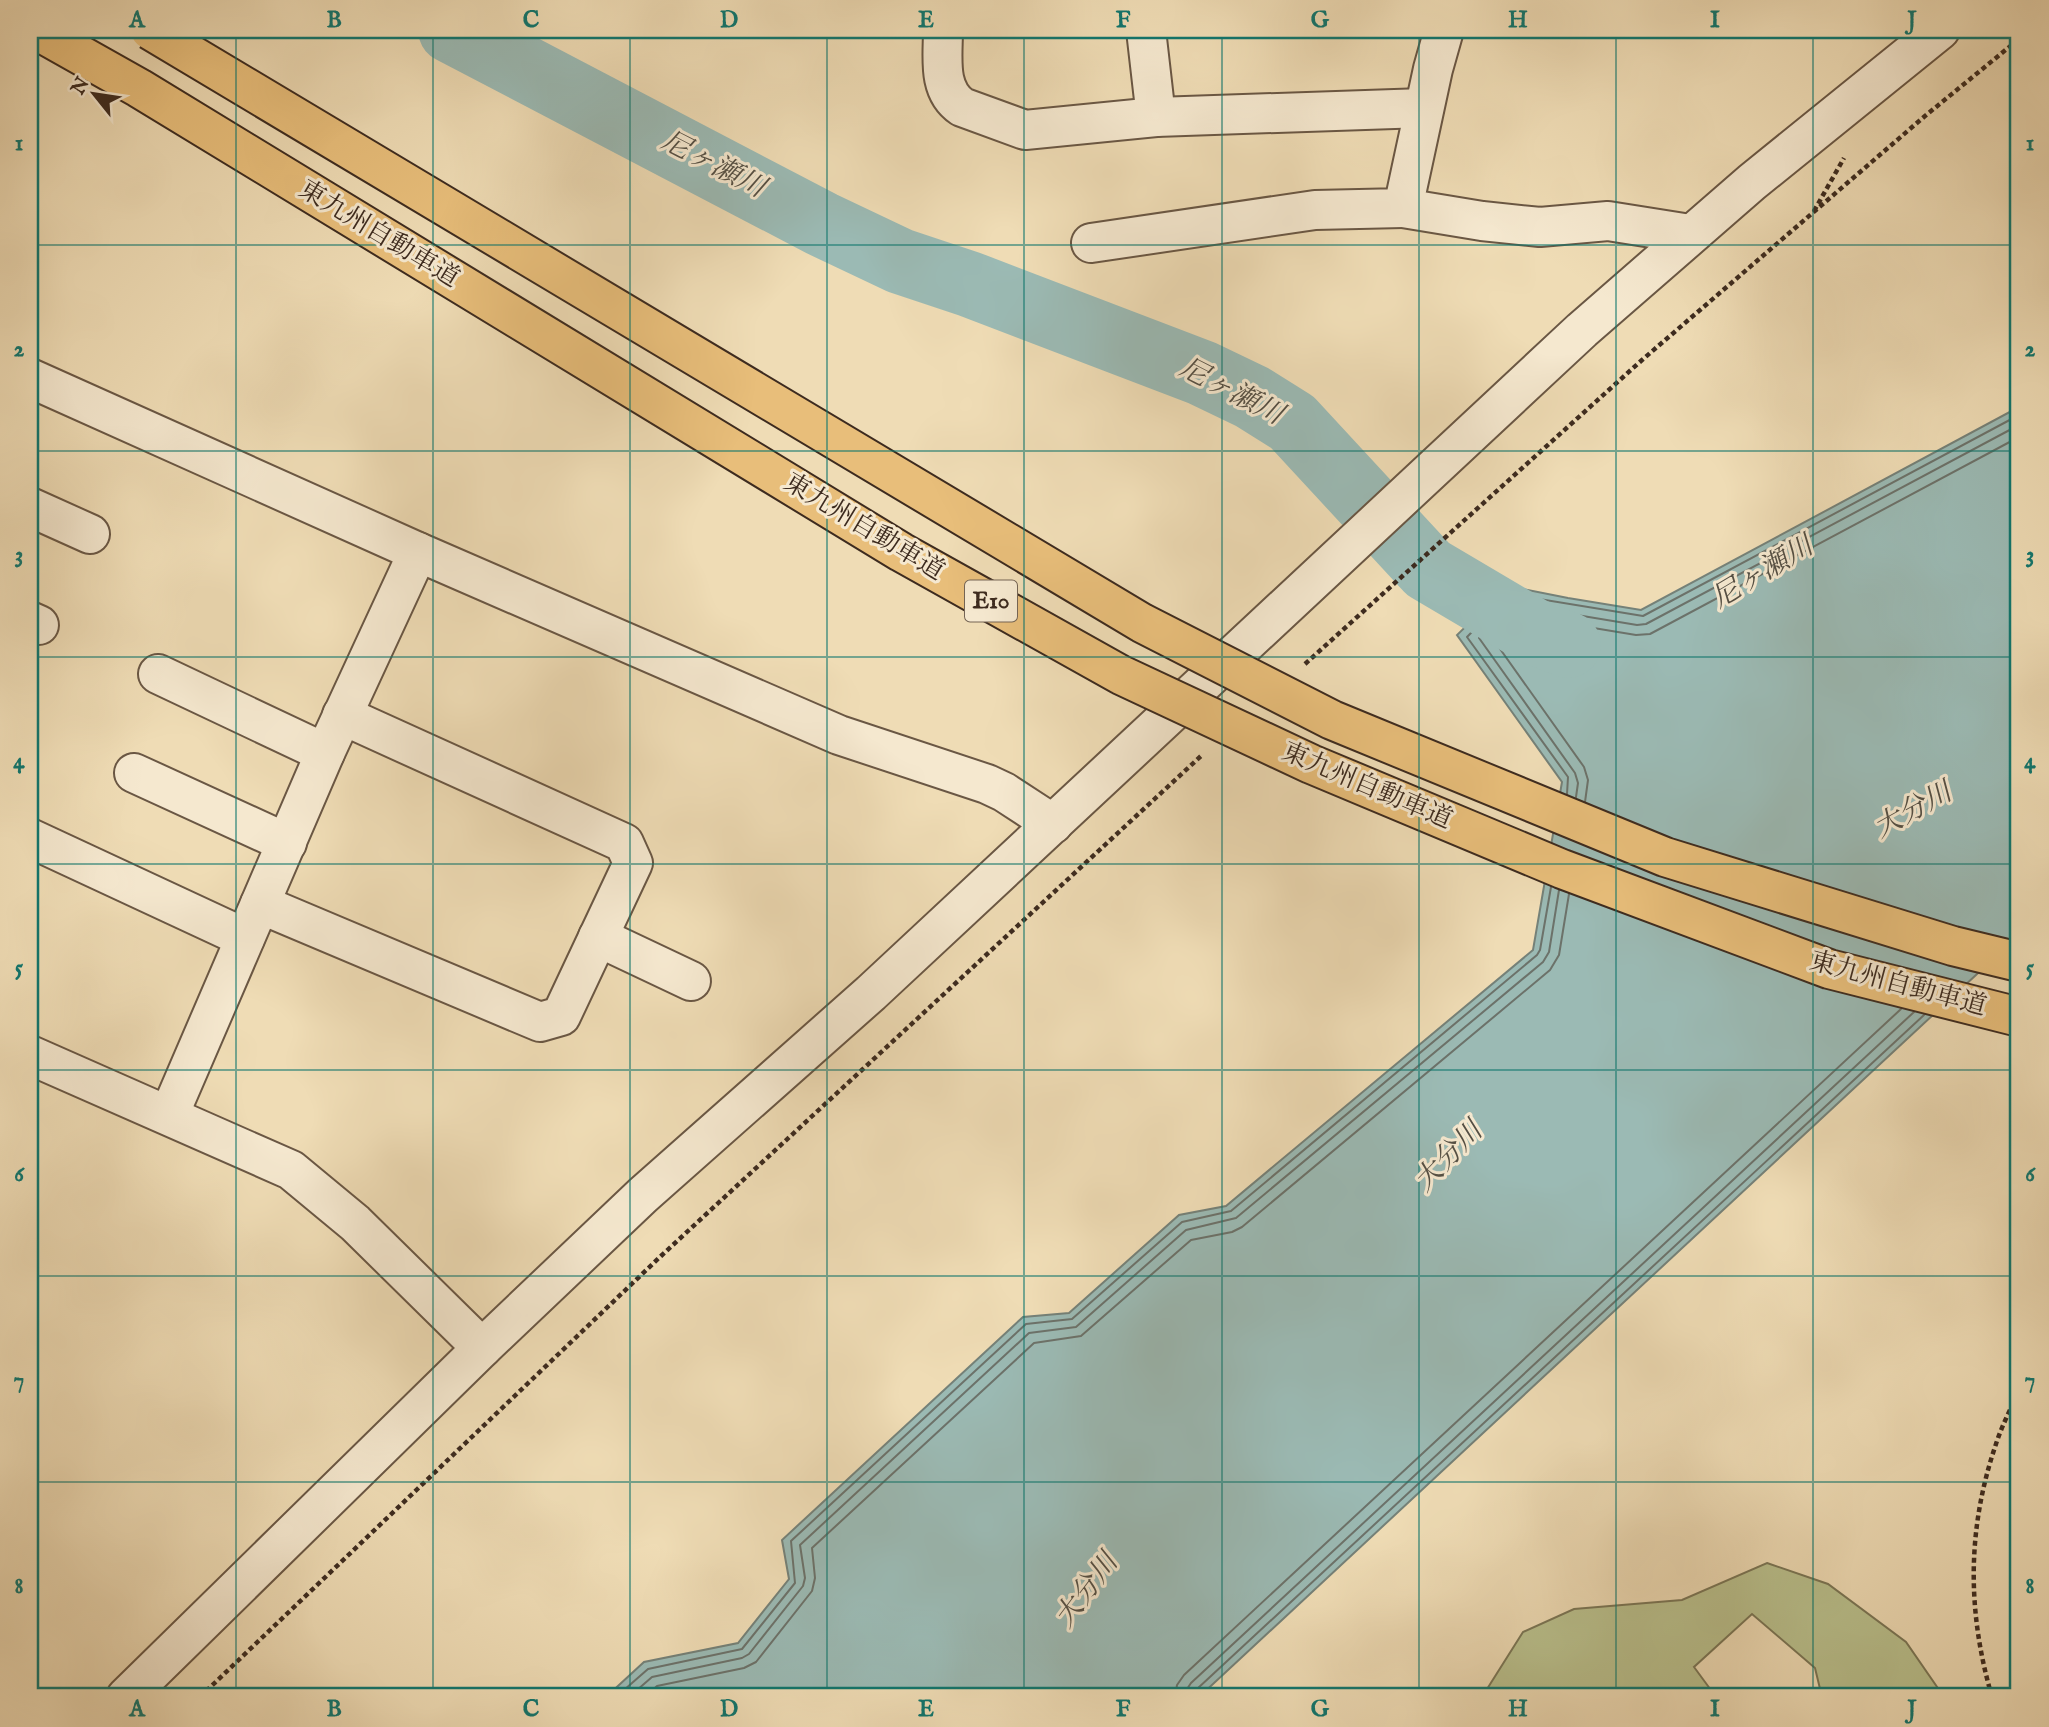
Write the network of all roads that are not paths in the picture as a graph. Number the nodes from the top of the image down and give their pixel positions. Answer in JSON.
{"nodes":[{"id":1,"x":36,"y":30,"type":"edge"},
{"id":2,"x":150,"y":30,"type":"edge"},
{"id":3,"x":943,"y":30,"type":"edge"},
{"id":4,"x":1146,"y":30,"type":"edge"},
{"id":5,"x":1444,"y":30,"type":"edge"},
{"id":6,"x":1940,"y":30,"type":"edge"},
{"id":7,"x":1424,"y":108,"type":"junction"},
{"id":8,"x":1156,"y":117,"type":"junction"},
{"id":9,"x":1404,"y":208,"type":"junction"},
{"id":10,"x":1690,"y":234,"type":"junction"},
{"id":11,"x":1091,"y":243,"type":"dead end"},
{"id":12,"x":30,"y":378,"type":"edge"},
{"id":13,"x":30,"y":507,"type":"edge"},
{"id":14,"x":90,"y":534,"type":"dead end"},
{"id":15,"x":418,"y":552,"type":"junction"},
{"id":16,"x":158,"y":674,"type":"dead end"},
{"id":17,"x":342,"y":715,"type":"junction"},
{"id":18,"x":325,"y":753,"type":"junction"},
{"id":19,"x":134,"y":773,"type":"dead end"},
{"id":20,"x":1054,"y":824,"type":"junction"},
{"id":21,"x":30,"y":838,"type":"edge"},
{"id":22,"x":287,"y":843,"type":"junction"},
{"id":23,"x":253,"y":921,"type":"junction"},
{"id":24,"x":598,"y":937,"type":"junction"},
{"id":25,"x":2019,"y":961,"type":"edge"},
{"id":26,"x":691,"y":981,"type":"dead end"},
{"id":27,"x":2019,"y":1017,"type":"edge"},
{"id":28,"x":30,"y":1055,"type":"edge"},
{"id":29,"x":169,"y":1115,"type":"junction"},
{"id":30,"x":482,"y":1348,"type":"junction"},
{"id":31,"x":126,"y":1697,"type":"edge"}],
"edges":[{"from":1,"to":27,"type":"highway","name":"東九州自動車道","number":"E10","bridge":true},
{"from":2,"to":25,"type":"highway","name":"東九州自動車道","number":"E10","bridge":true},
{"from":3,"to":8,"type":"street"},
{"from":4,"to":8,"type":"street"},
{"from":5,"to":7,"type":"street"},
{"from":6,"to":10,"type":"street"},
{"from":7,"to":8,"type":"street"},
{"from":7,"to":9,"type":"street"},
{"from":9,"to":10,"type":"street"},
{"from":9,"to":11,"type":"street"},
{"from":10,"to":20,"type":"street"},
{"from":12,"to":15,"type":"street"},
{"from":13,"to":14,"type":"street"},
{"from":15,"to":17,"type":"street"},
{"from":15,"to":20,"type":"street"},
{"from":16,"to":18,"type":"street"},
{"from":17,"to":18,"type":"street"},
{"from":17,"to":24,"type":"street"},
{"from":18,"to":22,"type":"street"},
{"from":19,"to":22,"type":"street"},
{"from":20,"to":30,"type":"street"},
{"from":21,"to":23,"type":"street"},
{"from":22,"to":23,"type":"street"},
{"from":23,"to":24,"type":"street"},
{"from":23,"to":29,"type":"street"},
{"from":24,"to":26,"type":"street"},
{"from":28,"to":29,"type":"street"},
{"from":29,"to":30,"type":"street"},
{"from":30,"to":31,"type":"street"}]}
